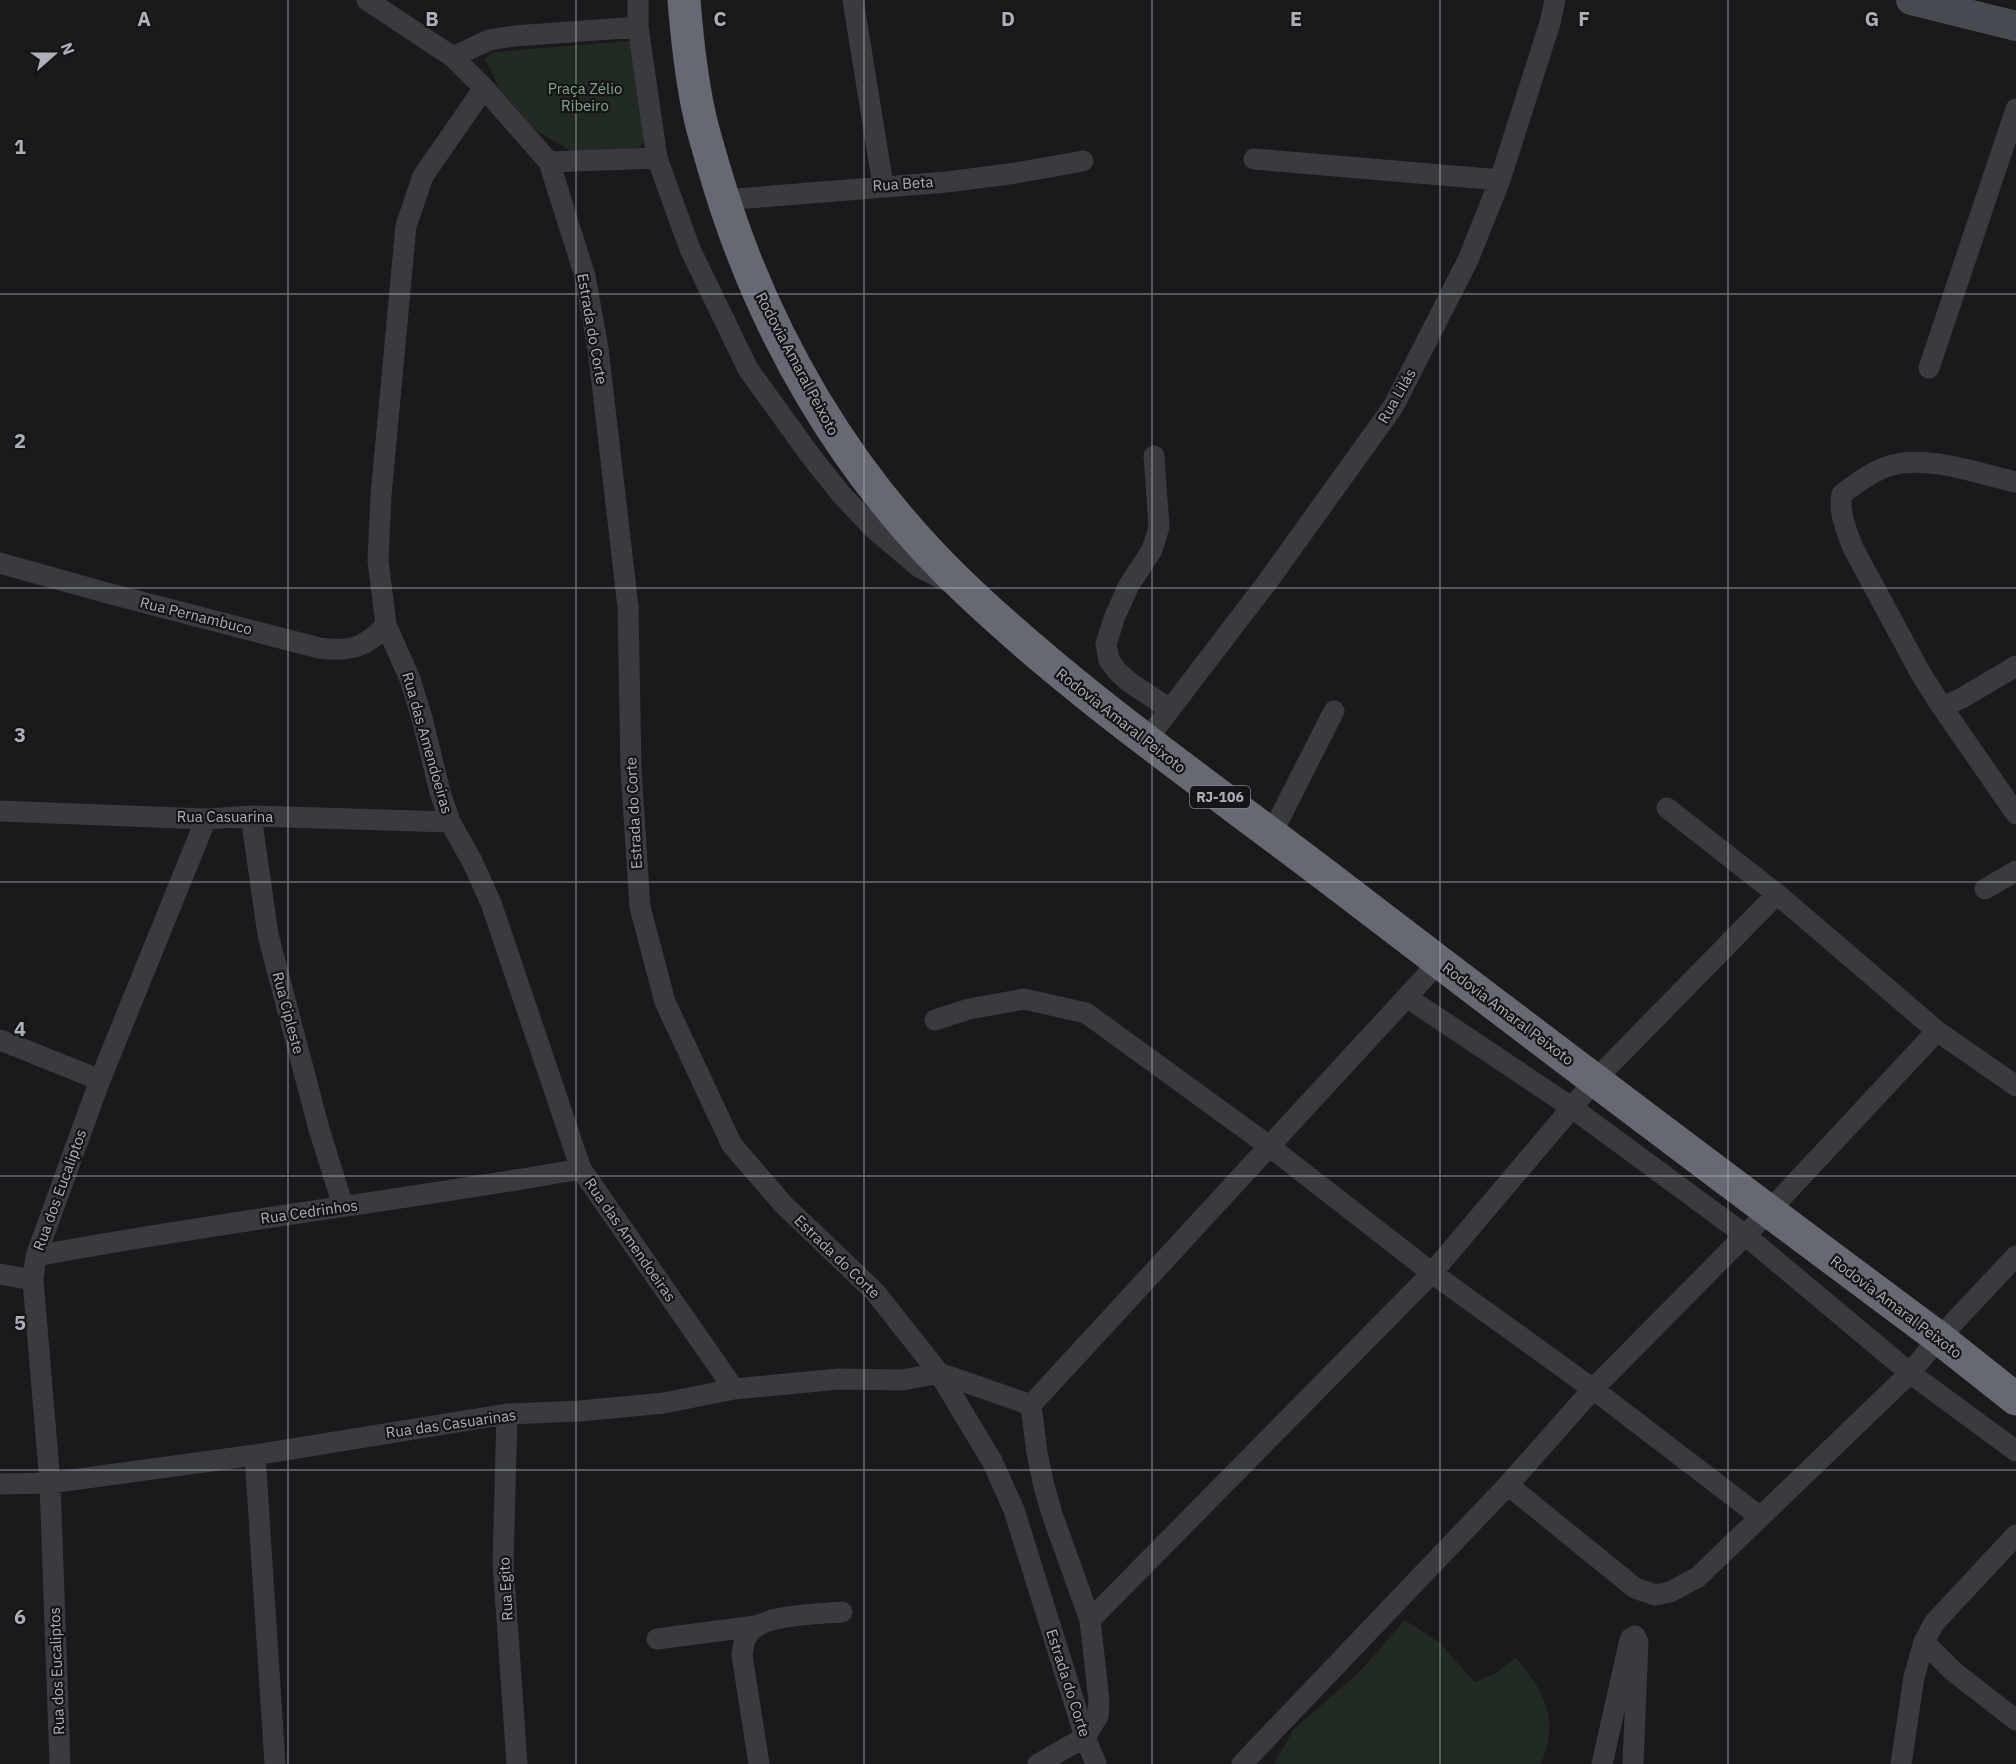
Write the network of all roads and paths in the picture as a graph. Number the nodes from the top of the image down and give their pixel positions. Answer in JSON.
{"nodes":[{"id":1,"x":367,"y":0,"type":"edge"},
{"id":2,"x":638,"y":0,"type":"edge"},
{"id":3,"x":684,"y":0,"type":"edge"},
{"id":4,"x":853,"y":0,"type":"edge"},
{"id":5,"x":1555,"y":0,"type":"edge"},
{"id":6,"x":1911,"y":0,"type":"edge"},
{"id":7,"x":638,"y":27,"type":"junction"},
{"id":8,"x":2016,"y":27,"type":"edge"},
{"id":9,"x":453,"y":57,"type":"junction"},
{"id":10,"x":484,"y":88,"type":"junction"},
{"id":11,"x":2016,"y":109,"type":"edge"},
{"id":12,"x":657,"y":158,"type":"junction"},
{"id":13,"x":1254,"y":159,"type":"dead end"},
{"id":14,"x":1083,"y":161,"type":"dead end"},
{"id":15,"x":549,"y":162,"type":"junction"},
{"id":16,"x":1500,"y":180,"type":"junction"},
{"id":17,"x":883,"y":185,"type":"junction"},
{"id":18,"x":723,"y":200,"type":"junction"},
{"id":19,"x":1929,"y":368,"type":"dead end"},
{"id":20,"x":1154,"y":456,"type":"dead end"},
{"id":21,"x":2016,"y":482,"type":"edge"},
{"id":22,"x":0,"y":563,"type":"edge"},
{"id":23,"x":969,"y":593,"type":"junction"},
{"id":24,"x":386,"y":625,"type":"junction"},
{"id":25,"x":2016,"y":666,"type":"edge"},
{"id":26,"x":1942,"y":707,"type":"junction"},
{"id":27,"x":1170,"y":709,"type":"junction"},
{"id":28,"x":1334,"y":711,"type":"dead end"},
{"id":29,"x":1145,"y":742,"type":"junction"},
{"id":30,"x":1667,"y":808,"type":"dead end"},
{"id":31,"x":0,"y":811,"type":"edge"},
{"id":32,"x":2016,"y":814,"type":"edge"},
{"id":33,"x":251,"y":816,"type":"junction"},
{"id":34,"x":207,"y":819,"type":"junction"},
{"id":35,"x":450,"y":822,"type":"junction"},
{"id":36,"x":1271,"y":835,"type":"junction"},
{"id":37,"x":2016,"y":872,"type":"edge"},
{"id":38,"x":1986,"y":889,"type":"dead end"},
{"id":39,"x":1777,"y":894,"type":"junction"},
{"id":40,"x":1439,"y":962,"type":"junction"},
{"id":41,"x":1408,"y":998,"type":"junction"},
{"id":42,"x":934,"y":1020,"type":"dead end"},
{"id":43,"x":1937,"y":1031,"type":"junction"},
{"id":44,"x":0,"y":1040,"type":"edge"},
{"id":45,"x":1596,"y":1079,"type":"junction"},
{"id":46,"x":100,"y":1080,"type":"junction"},
{"id":47,"x":2016,"y":1086,"type":"edge"},
{"id":48,"x":1571,"y":1107,"type":"junction"},
{"id":49,"x":1269,"y":1146,"type":"junction"},
{"id":50,"x":581,"y":1170,"type":"junction"},
{"id":51,"x":343,"y":1206,"type":"junction"},
{"id":52,"x":1769,"y":1211,"type":"junction"},
{"id":53,"x":1746,"y":1234,"type":"junction"},
{"id":54,"x":36,"y":1256,"type":"junction"},
{"id":55,"x":2016,"y":1256,"type":"edge"},
{"id":56,"x":1432,"y":1273,"type":"junction"},
{"id":57,"x":0,"y":1274,"type":"edge"},
{"id":58,"x":33,"y":1280,"type":"junction"},
{"id":59,"x":1939,"y":1338,"type":"junction"},
{"id":60,"x":939,"y":1373,"type":"junction"},
{"id":61,"x":1910,"y":1373,"type":"junction"},
{"id":62,"x":734,"y":1389,"type":"junction"},
{"id":63,"x":1593,"y":1389,"type":"junction"},
{"id":64,"x":2016,"y":1399,"type":"edge"},
{"id":65,"x":1031,"y":1405,"type":"junction"},
{"id":66,"x":507,"y":1414,"type":"junction"},
{"id":67,"x":2016,"y":1451,"type":"edge"},
{"id":68,"x":255,"y":1455,"type":"junction"},
{"id":69,"x":50,"y":1483,"type":"junction"},
{"id":70,"x":0,"y":1484,"type":"edge"},
{"id":71,"x":1508,"y":1485,"type":"junction"},
{"id":72,"x":1759,"y":1516,"type":"junction"},
{"id":73,"x":2016,"y":1535,"type":"edge"},
{"id":74,"x":843,"y":1611,"type":"dead end"},
{"id":75,"x":1090,"y":1620,"type":"junction"},
{"id":76,"x":755,"y":1626,"type":"junction"},
{"id":77,"x":657,"y":1639,"type":"dead end"},
{"id":78,"x":1924,"y":1642,"type":"junction"},
{"id":79,"x":2016,"y":1720,"type":"edge"},
{"id":80,"x":1085,"y":1737,"type":"junction"},
{"id":81,"x":60,"y":1764,"type":"edge"},
{"id":82,"x":274,"y":1764,"type":"edge"},
{"id":83,"x":517,"y":1764,"type":"edge"},
{"id":84,"x":759,"y":1764,"type":"edge"},
{"id":85,"x":1038,"y":1764,"type":"edge"},
{"id":86,"x":1096,"y":1764,"type":"edge"},
{"id":87,"x":1242,"y":1764,"type":"edge"},
{"id":88,"x":1602,"y":1764,"type":"edge"},
{"id":89,"x":1633,"y":1764,"type":"edge"},
{"id":90,"x":1901,"y":1764,"type":"edge"}],
"edges":[{"from":1,"to":9,"type":"street","name":"Estrada do Corte"},
{"from":2,"to":7,"type":"street"},
{"from":3,"to":18,"type":"highway","name":"Rodovia Amaral Peixoto","number":"RJ-106"},
{"from":4,"to":17,"type":"street"},
{"from":5,"to":16,"type":"street","name":"Rua Lilás"},
{"from":6,"to":8,"type":"street"},
{"from":7,"to":9,"type":"street"},
{"from":7,"to":12,"type":"street"},
{"from":9,"to":10,"type":"street","name":"Estrada do Corte"},
{"from":10,"to":15,"type":"street","name":"Estrada do Corte"},
{"from":10,"to":24,"type":"street","name":"Rua das Amendoeiras"},
{"from":11,"to":19,"type":"street"},
{"from":12,"to":15,"type":"street"},
{"from":12,"to":23,"type":"street"},
{"from":13,"to":16,"type":"street"},
{"from":14,"to":17,"type":"street","name":"Rua Beta"},
{"from":15,"to":60,"type":"street","name":"Estrada do Corte"},
{"from":16,"to":27,"type":"street","name":"Rua Lilás"},
{"from":17,"to":18,"type":"street","name":"Rua Beta"},
{"from":18,"to":23,"type":"highway","name":"Rodovia Amaral Peixoto","number":"RJ-106"},
{"from":20,"to":27,"type":"street"},
{"from":21,"to":26,"type":"street"},
{"from":22,"to":24,"type":"street","name":"Rua Pernambuco"},
{"from":23,"to":29,"type":"highway","name":"Rodovia Amaral Peixoto","number":"RJ-106"},
{"from":24,"to":35,"type":"street","name":"Rua das Amendoeiras"},
{"from":25,"to":26,"type":"street"},
{"from":26,"to":32,"type":"street"},
{"from":27,"to":29,"type":"street","name":"Rua Lilás"},
{"from":28,"to":36,"type":"street"},
{"from":29,"to":36,"type":"highway","name":"Rodovia Amaral Peixoto","number":"RJ-106"},
{"from":30,"to":39,"type":"street"},
{"from":31,"to":34,"type":"street","name":"Rua Casuarina"},
{"from":33,"to":34,"type":"street","name":"Rua Casuarina"},
{"from":33,"to":35,"type":"street","name":"Rua Casuarina"},
{"from":33,"to":51,"type":"street","name":"Rua Cipleste"},
{"from":34,"to":46,"type":"street","name":"Rua dos Eucaliptos"},
{"from":35,"to":50,"type":"street","name":"Rua das Amendoeiras"},
{"from":36,"to":40,"type":"highway","name":"Rodovia Amaral Peixoto","number":"RJ-106"},
{"from":37,"to":38,"type":"street"},
{"from":39,"to":43,"type":"street"},
{"from":39,"to":45,"type":"street"},
{"from":40,"to":41,"type":"street"},
{"from":40,"to":45,"type":"highway","name":"Rodovia Amaral Peixoto","number":"RJ-106"},
{"from":41,"to":48,"type":"street"},
{"from":41,"to":49,"type":"street"},
{"from":42,"to":49,"type":"street"},
{"from":43,"to":47,"type":"street"},
{"from":43,"to":52,"type":"street"},
{"from":44,"to":46,"type":"street"},
{"from":45,"to":48,"type":"street"},
{"from":45,"to":52,"type":"highway","name":"Rodovia Amaral Peixoto","number":"RJ-106"},
{"from":46,"to":54,"type":"street","name":"Rua dos Eucaliptos"},
{"from":48,"to":53,"type":"street"},
{"from":48,"to":56,"type":"street"},
{"from":49,"to":56,"type":"street"},
{"from":49,"to":65,"type":"street"},
{"from":50,"to":51,"type":"street","name":"Rua Cedrinhos"},
{"from":50,"to":62,"type":"street","name":"Rua das Amendoeiras"},
{"from":51,"to":54,"type":"street","name":"Rua Cedrinhos"},
{"from":52,"to":53,"type":"street"},
{"from":52,"to":59,"type":"highway","name":"Rodovia Amaral Peixoto","number":"RJ-106"},
{"from":53,"to":61,"type":"street"},
{"from":53,"to":63,"type":"street"},
{"from":54,"to":58,"type":"street","name":"Rua dos Eucaliptos"},
{"from":55,"to":59,"type":"street"},
{"from":56,"to":63,"type":"street"},
{"from":56,"to":75,"type":"street"},
{"from":57,"to":58,"type":"street"},
{"from":58,"to":69,"type":"street","name":"Rua dos Eucaliptos"},
{"from":59,"to":61,"type":"street"},
{"from":59,"to":64,"type":"highway","name":"Rodovia Amaral Peixoto","number":"RJ-106"},
{"from":60,"to":62,"type":"street","name":"Rua das Casuarinas"},
{"from":60,"to":65,"type":"street"},
{"from":60,"to":80,"type":"street","name":"Estrada do Corte"},
{"from":61,"to":67,"type":"street"},
{"from":61,"to":72,"type":"street"},
{"from":62,"to":66,"type":"street","name":"Rua das Casuarinas"},
{"from":63,"to":71,"type":"street"},
{"from":63,"to":72,"type":"street"},
{"from":65,"to":75,"type":"street"},
{"from":66,"to":68,"type":"street","name":"Rua das Casuarinas"},
{"from":66,"to":83,"type":"street","name":"Rua Egito"},
{"from":68,"to":69,"type":"street","name":"Rua das Casuarinas"},
{"from":68,"to":82,"type":"street"},
{"from":69,"to":70,"type":"street","name":"Rua das Casuarinas"},
{"from":69,"to":81,"type":"street","name":"Rua dos Eucaliptos"},
{"from":71,"to":72,"type":"street"},
{"from":71,"to":87,"type":"street"},
{"from":73,"to":78,"type":"street"},
{"from":74,"to":76,"type":"street"},
{"from":75,"to":80,"type":"street"},
{"from":76,"to":77,"type":"street"},
{"from":76,"to":84,"type":"street"},
{"from":78,"to":79,"type":"street"},
{"from":78,"to":90,"type":"street"},
{"from":80,"to":85,"type":"street"},
{"from":80,"to":86,"type":"street","name":"Estrada do Corte"},
{"from":88,"to":89,"type":"street"}]}
